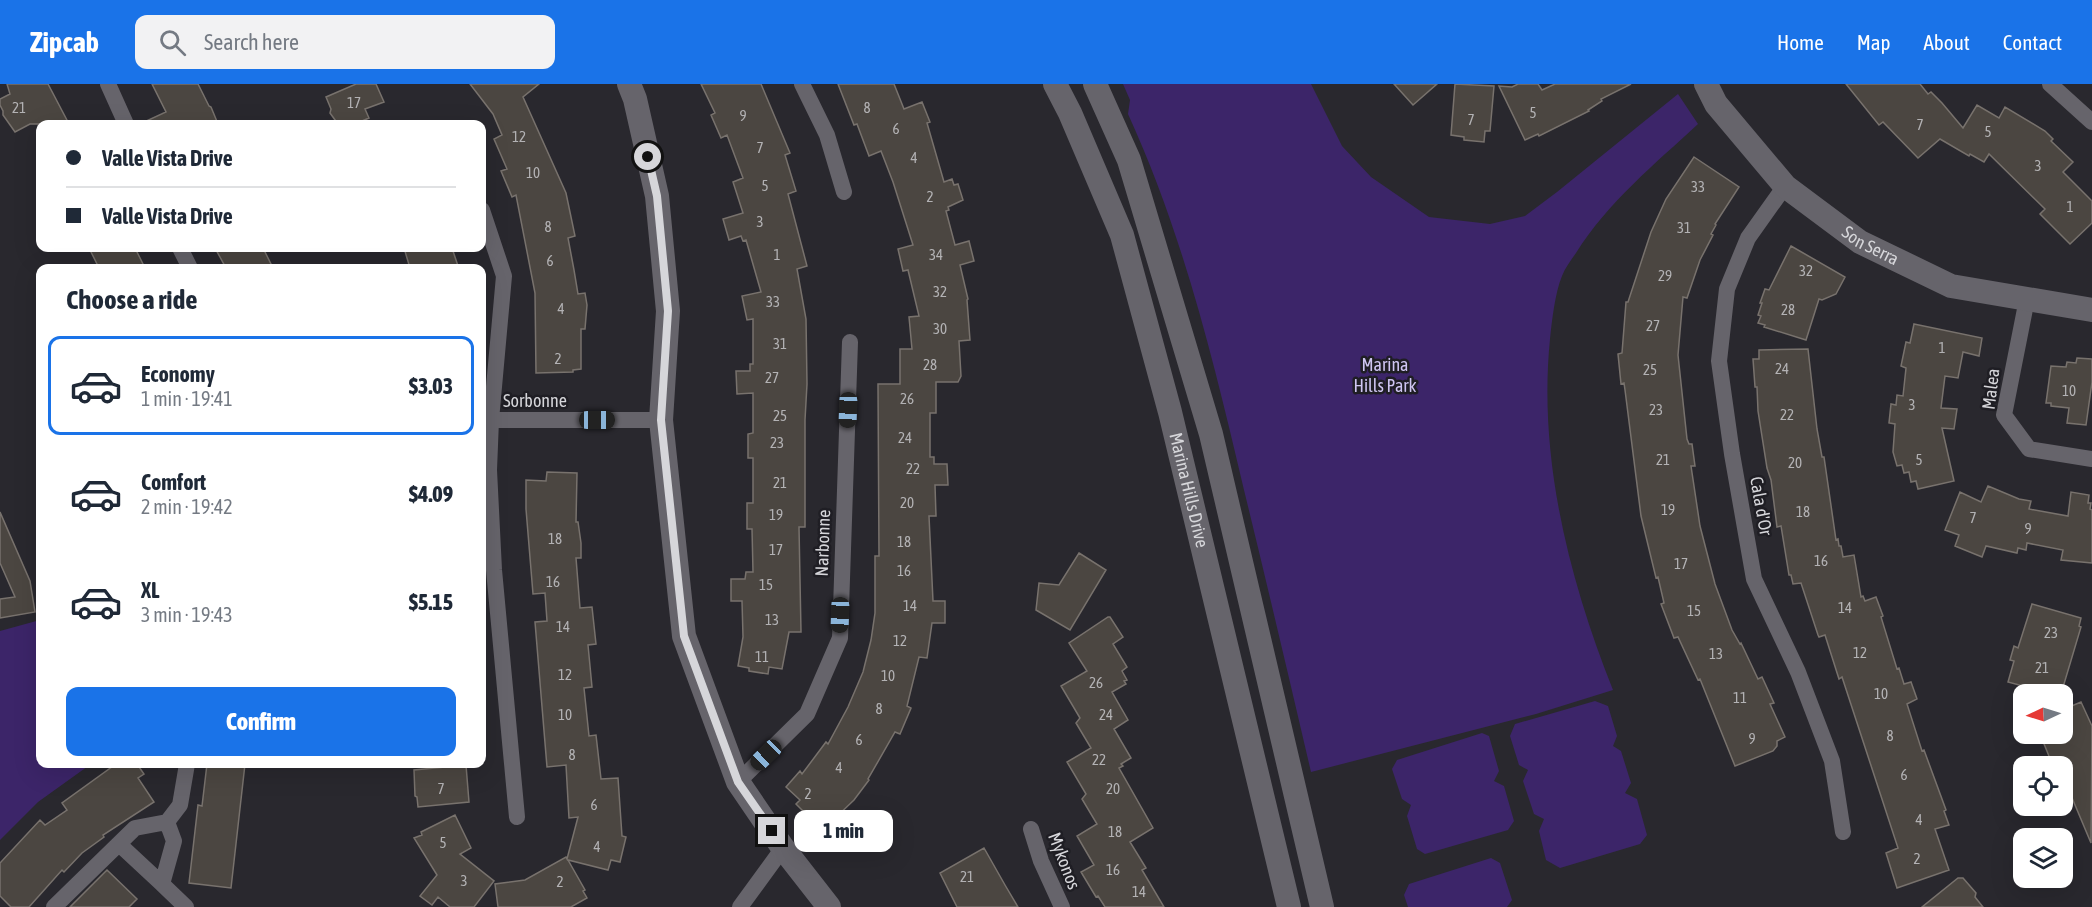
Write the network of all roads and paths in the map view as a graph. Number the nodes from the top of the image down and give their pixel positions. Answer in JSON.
{"nodes":[{"id":1,"x":108,"y":84,"type":"edge"},
{"id":2,"x":629,"y":84,"type":"edge"},
{"id":3,"x":802,"y":84,"type":"edge"},
{"id":4,"x":1055,"y":84,"type":"edge"},
{"id":5,"x":1095,"y":84,"type":"edge"},
{"id":6,"x":1706,"y":84,"type":"edge"},
{"id":7,"x":2050,"y":84,"type":"edge"},
{"id":8,"x":124,"y":120,"type":"edge"},
{"id":9,"x":2092,"y":122,"type":"edge"},
{"id":10,"x":1785,"y":186,"type":"junction"},
{"id":11,"x":844,"y":192,"type":"dead end"},
{"id":12,"x":486,"y":222,"type":"edge"},
{"id":13,"x":2027,"y":299,"type":"junction"},
{"id":14,"x":2092,"y":310,"type":"edge"},
{"id":15,"x":850,"y":342,"type":"dead end"},
{"id":16,"x":486,"y":420,"type":"edge"},
{"id":17,"x":661,"y":420,"type":"junction"},
{"id":18,"x":2092,"y":459,"type":"edge"},
{"id":19,"x":186,"y":768,"type":"edge"},
{"id":20,"x":738,"y":782,"type":"junction"},
{"id":21,"x":517,"y":818,"type":"dead end"},
{"id":22,"x":167,"y":822,"type":"junction"},
{"id":23,"x":1031,"y":828,"type":"dead end"},
{"id":24,"x":1843,"y":832,"type":"dead end"},
{"id":25,"x":119,"y":844,"type":"junction"},
{"id":26,"x":783,"y":848,"type":"junction"},
{"id":27,"x":162,"y":884,"type":"junction"},
{"id":28,"x":54,"y":907,"type":"edge"},
{"id":29,"x":186,"y":907,"type":"edge"},
{"id":30,"x":740,"y":907,"type":"edge"},
{"id":31,"x":829,"y":907,"type":"edge"},
{"id":32,"x":1062,"y":907,"type":"edge"},
{"id":33,"x":1289,"y":907,"type":"edge"},
{"id":34,"x":1322,"y":907,"type":"edge"}],
"edges":[{"from":1,"to":8,"type":"street"},
{"from":2,"to":17,"type":"street"},
{"from":3,"to":11,"type":"street"},
{"from":4,"to":33,"type":"street","name":"Marina Hills Drive"},
{"from":5,"to":34,"type":"street","name":"Marina Hills Drive"},
{"from":6,"to":10,"type":"street","name":"Son Serra"},
{"from":7,"to":9,"type":"street"},
{"from":10,"to":13,"type":"street","name":"Son Serra"},
{"from":10,"to":24,"type":"street","name":"Cala d'Or"},
{"from":12,"to":16,"type":"street"},
{"from":13,"to":14,"type":"street","name":"Son Serra"},
{"from":13,"to":18,"type":"street","name":"Malea"},
{"from":15,"to":20,"type":"street","name":"Narbonne"},
{"from":16,"to":17,"type":"street","name":"Sorbonne"},
{"from":16,"to":21,"type":"street"},
{"from":17,"to":20,"type":"street"},
{"from":19,"to":22,"type":"street"},
{"from":20,"to":26,"type":"street"},
{"from":22,"to":25,"type":"street"},
{"from":22,"to":27,"type":"street"},
{"from":23,"to":32,"type":"street","name":"Mykonos"},
{"from":25,"to":27,"type":"street"},
{"from":25,"to":28,"type":"street"},
{"from":26,"to":30,"type":"street"},
{"from":26,"to":31,"type":"street"},
{"from":27,"to":29,"type":"street"}]}
